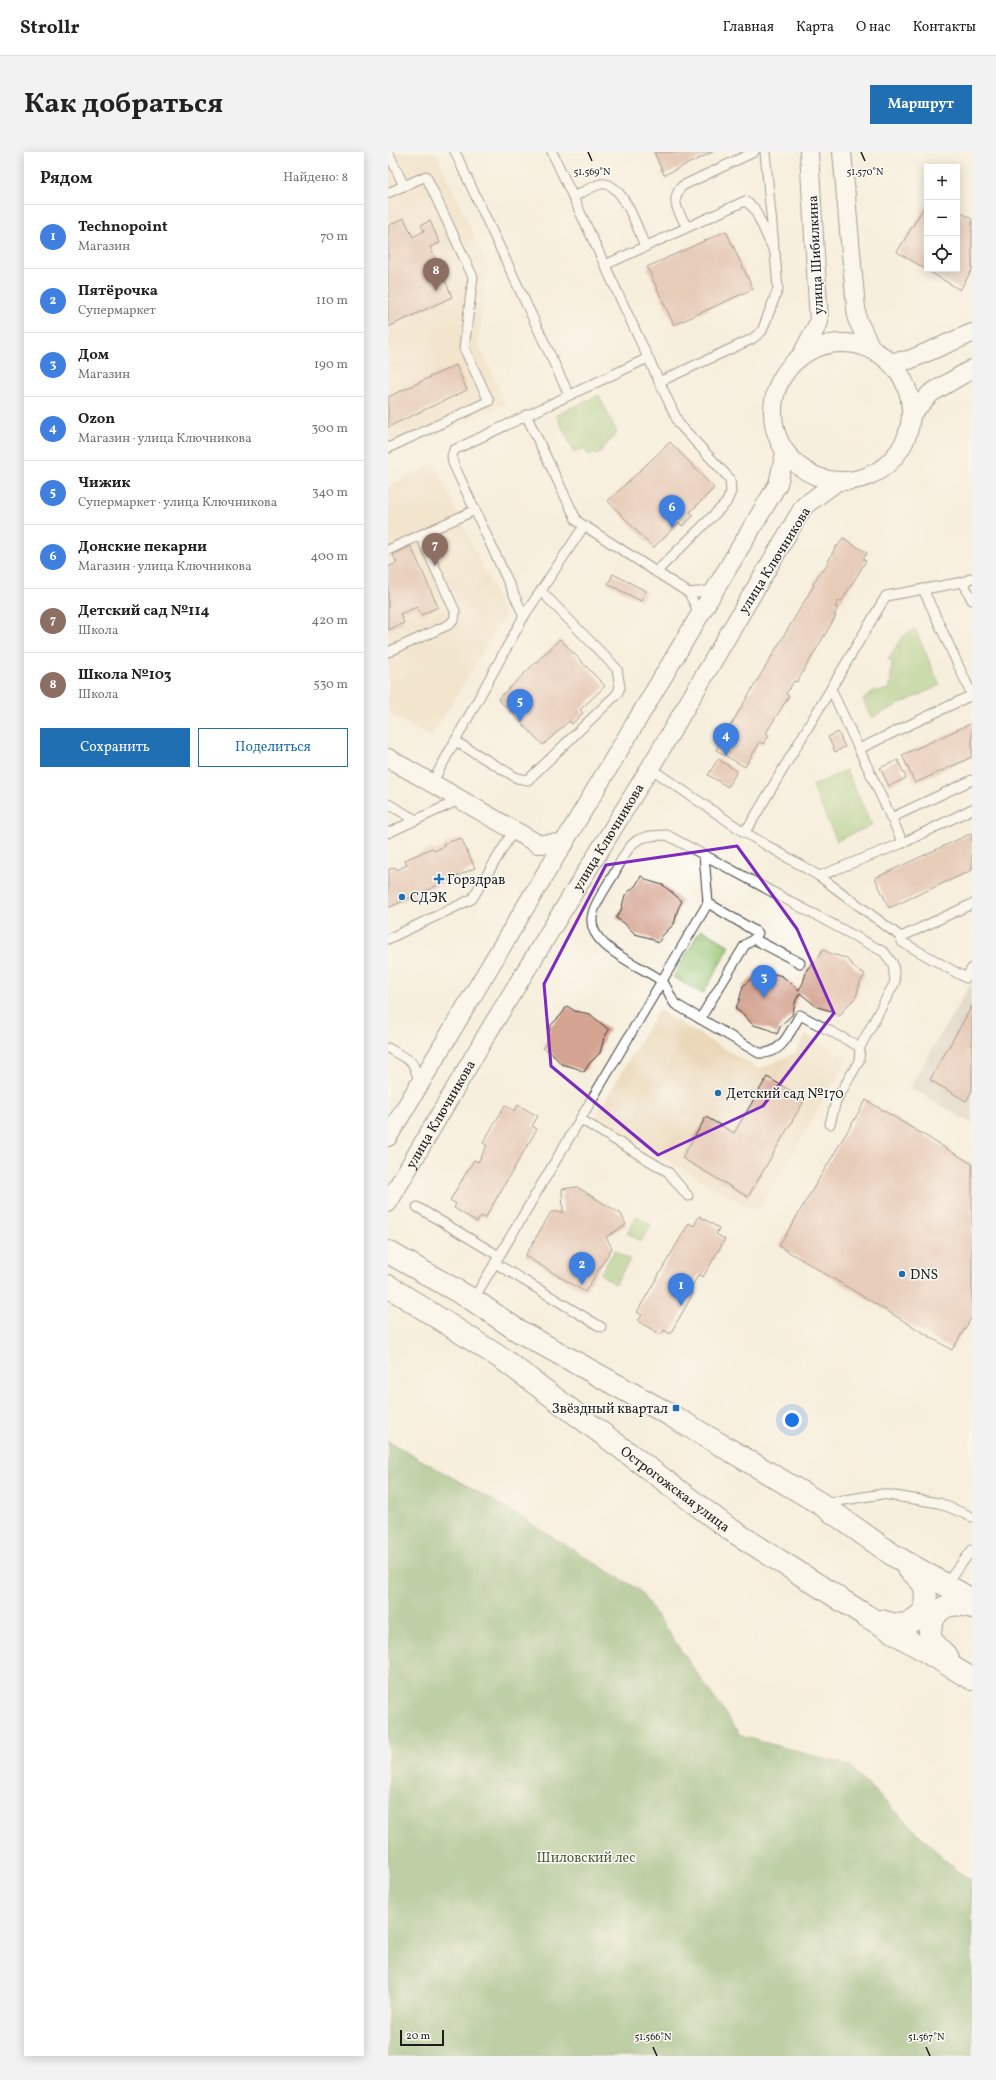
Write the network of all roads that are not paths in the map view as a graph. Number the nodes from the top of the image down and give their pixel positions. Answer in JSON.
{"nodes":[{"id":1,"x":388,"y":152,"type":"edge"},
{"id":2,"x":455,"y":152,"type":"edge"},
{"id":3,"x":552,"y":152,"type":"edge"},
{"id":4,"x":754,"y":152,"type":"edge"},
{"id":5,"x":765,"y":152,"type":"edge"},
{"id":6,"x":809,"y":152,"type":"edge"},
{"id":7,"x":842,"y":152,"type":"edge"},
{"id":8,"x":404,"y":186,"type":"junction"},
{"id":9,"x":388,"y":193,"type":"edge"},
{"id":10,"x":573,"y":197,"type":"junction"},
{"id":11,"x":687,"y":227,"type":"junction"},
{"id":12,"x":645,"y":246,"type":"junction"},
{"id":13,"x":775,"y":253,"type":"junction"},
{"id":14,"x":605,"y":265,"type":"junction"},
{"id":15,"x":972,"y":333,"type":"edge"},
{"id":16,"x":872,"y":350,"type":"junction"},
{"id":17,"x":802,"y":354,"type":"junction"},
{"id":18,"x":648,"y":358,"type":"junction"},
{"id":19,"x":891,"y":362,"type":"junction"},
{"id":20,"x":972,"y":369,"type":"edge"},
{"id":21,"x":659,"y":382,"type":"junction"},
{"id":22,"x":569,"y":395,"type":"junction"},
{"id":23,"x":913,"y":412,"type":"junction"},
{"id":24,"x":526,"y":415,"type":"junction"},
{"id":25,"x":388,"y":448,"type":"edge"},
{"id":26,"x":785,"y":453,"type":"junction"},
{"id":27,"x":838,"y":482,"type":"junction"},
{"id":28,"x":475,"y":510,"type":"junction"},
{"id":29,"x":584,"y":526,"type":"junction"},
{"id":30,"x":420,"y":535,"type":"junction"},
{"id":31,"x":388,"y":550,"type":"edge"},
{"id":32,"x":656,"y":572,"type":"junction"},
{"id":33,"x":968,"y":580,"type":"edge"},
{"id":34,"x":923,"y":589,"type":"junction"},
{"id":35,"x":715,"y":590,"type":"junction"},
{"id":36,"x":541,"y":591,"type":"junction"},
{"id":37,"x":689,"y":593,"type":"junction"},
{"id":38,"x":972,"y":600,"type":"edge"},
{"id":39,"x":700,"y":615,"type":"junction"},
{"id":40,"x":524,"y":616,"type":"junction"},
{"id":41,"x":388,"y":652,"type":"edge"},
{"id":42,"x":830,"y":689,"type":"junction"},
{"id":43,"x":972,"y":695,"type":"edge"},
{"id":44,"x":455,"y":741,"type":"junction"},
{"id":45,"x":859,"y":749,"type":"junction"},
{"id":46,"x":388,"y":758,"type":"edge"},
{"id":47,"x":650,"y":768,"type":"junction"},
{"id":48,"x":972,"y":780,"type":"edge"},
{"id":49,"x":432,"y":783,"type":"junction"},
{"id":50,"x":460,"y":799,"type":"junction"},
{"id":51,"x":388,"y":804,"type":"edge"},
{"id":52,"x":972,"y":809,"type":"edge"},
{"id":53,"x":891,"y":818,"type":"junction"},
{"id":54,"x":416,"y":820,"type":"junction"},
{"id":55,"x":514,"y":830,"type":"junction"},
{"id":56,"x":744,"y":832,"type":"junction"},
{"id":57,"x":388,"y":833,"type":"edge"},
{"id":58,"x":903,"y":843,"type":"junction"},
{"id":59,"x":538,"y":844,"type":"junction"},
{"id":60,"x":565,"y":844,"type":"junction"},
{"id":61,"x":704,"y":855,"type":"junction"},
{"id":62,"x":548,"y":871,"type":"junction"},
{"id":63,"x":818,"y":876,"type":"junction"},
{"id":64,"x":708,"y":903,"type":"junction"},
{"id":65,"x":972,"y":904,"type":"edge"},
{"id":66,"x":901,"y":937,"type":"junction"},
{"id":67,"x":388,"y":939,"type":"edge"},
{"id":68,"x":754,"y":939,"type":"junction"},
{"id":69,"x":800,"y":963,"type":"dead end"},
{"id":70,"x":972,"y":968,"type":"edge"},
{"id":71,"x":662,"y":981,"type":"junction"},
{"id":72,"x":700,"y":1019,"type":"junction"},
{"id":73,"x":860,"y":1047,"type":"junction"},
{"id":74,"x":388,"y":1048,"type":"edge"},
{"id":75,"x":434,"y":1058,"type":"junction"},
{"id":76,"x":412,"y":1062,"type":"junction"},
{"id":77,"x":420,"y":1082,"type":"junction"},
{"id":78,"x":580,"y":1119,"type":"junction"},
{"id":79,"x":830,"y":1124,"type":"dead end"},
{"id":80,"x":388,"y":1137,"type":"edge"},
{"id":81,"x":688,"y":1196,"type":"dead end"},
{"id":82,"x":388,"y":1203,"type":"edge"},
{"id":83,"x":417,"y":1207,"type":"dead end"},
{"id":84,"x":388,"y":1252,"type":"edge"},
{"id":85,"x":497,"y":1259,"type":"junction"},
{"id":86,"x":388,"y":1286,"type":"edge"},
{"id":87,"x":473,"y":1300,"type":"junction"},
{"id":88,"x":601,"y":1326,"type":"dead end"},
{"id":89,"x":821,"y":1504,"type":"junction"},
{"id":90,"x":972,"y":1517,"type":"edge"},
{"id":91,"x":972,"y":1550,"type":"edge"},
{"id":92,"x":893,"y":1555,"type":"junction"},
{"id":93,"x":945,"y":1585,"type":"junction"},
{"id":94,"x":972,"y":1600,"type":"edge"},
{"id":95,"x":972,"y":1607,"type":"edge"},
{"id":96,"x":865,"y":1615,"type":"junction"},
{"id":97,"x":968,"y":1677,"type":"edge"}],
"edges":[{"from":1,"to":8,"type":"lane"},
{"from":2,"to":22,"type":"lane"},
{"from":3,"to":10,"type":"lane"},
{"from":4,"to":11,"type":"lane"},
{"from":5,"to":13,"type":"lane"},
{"from":6,"to":17,"type":"street","name":"улица Шибилкина"},
{"from":7,"to":16,"type":"street"},
{"from":8,"to":9,"type":"lane"},
{"from":8,"to":25,"type":"lane"},
{"from":10,"to":12,"type":"lane"},
{"from":10,"to":14,"type":"lane"},
{"from":11,"to":12,"type":"lane"},
{"from":11,"to":13,"type":"lane"},
{"from":12,"to":14,"type":"lane"},
{"from":13,"to":21,"type":"lane"},
{"from":14,"to":18,"type":"lane"},
{"from":15,"to":19,"type":"street"},
{"from":16,"to":17,"type":"street"},
{"from":16,"to":19,"type":"street"},
{"from":17,"to":26,"type":"street"},
{"from":18,"to":21,"type":"lane"},
{"from":18,"to":22,"type":"lane"},
{"from":19,"to":23,"type":"street"},
{"from":20,"to":23,"type":"street"},
{"from":21,"to":32,"type":"lane"},
{"from":22,"to":24,"type":"lane"},
{"from":23,"to":27,"type":"street"},
{"from":24,"to":28,"type":"lane"},
{"from":24,"to":29,"type":"lane"},
{"from":26,"to":27,"type":"street"},
{"from":26,"to":35,"type":"street"},
{"from":27,"to":47,"type":"street","name":"улица Ключникова"},
{"from":28,"to":30,"type":"lane"},
{"from":28,"to":40,"type":"lane"},
{"from":29,"to":32,"type":"lane"},
{"from":29,"to":36,"type":"lane"},
{"from":30,"to":31,"type":"lane"},
{"from":30,"to":41,"type":"lane"},
{"from":32,"to":37,"type":"lane"},
{"from":33,"to":34,"type":"lane"},
{"from":33,"to":38,"type":"lane"},
{"from":34,"to":42,"type":"lane"},
{"from":34,"to":43,"type":"lane"},
{"from":35,"to":37,"type":"lane"},
{"from":35,"to":39,"type":"street"},
{"from":36,"to":40,"type":"lane"},
{"from":36,"to":44,"type":"lane"},
{"from":37,"to":39,"type":"lane"},
{"from":39,"to":60,"type":"street"},
{"from":40,"to":44,"type":"lane"},
{"from":42,"to":45,"type":"lane"},
{"from":42,"to":56,"type":"lane"},
{"from":43,"to":45,"type":"lane"},
{"from":44,"to":49,"type":"lane"},
{"from":45,"to":53,"type":"lane"},
{"from":46,"to":49,"type":"street"},
{"from":47,"to":56,"type":"lane"},
{"from":47,"to":82,"type":"street","name":"улица Ключникова"},
{"from":48,"to":53,"type":"lane"},
{"from":49,"to":50,"type":"street"},
{"from":50,"to":54,"type":"lane"},
{"from":50,"to":55,"type":"street"},
{"from":51,"to":54,"type":"lane"},
{"from":52,"to":58,"type":"lane"},
{"from":53,"to":58,"type":"lane"},
{"from":54,"to":57,"type":"lane"},
{"from":55,"to":59,"type":"street"},
{"from":55,"to":67,"type":"lane"},
{"from":56,"to":63,"type":"lane"},
{"from":58,"to":63,"type":"lane"},
{"from":59,"to":60,"type":"street"},
{"from":59,"to":62,"type":"street"},
{"from":60,"to":62,"type":"street"},
{"from":61,"to":64,"type":"lane"},
{"from":61,"to":71,"type":"lane"},
{"from":61,"to":73,"type":"lane"},
{"from":62,"to":75,"type":"street"},
{"from":63,"to":66,"type":"lane"},
{"from":64,"to":68,"type":"lane"},
{"from":64,"to":71,"type":"lane"},
{"from":65,"to":66,"type":"lane"},
{"from":66,"to":70,"type":"lane"},
{"from":68,"to":69,"type":"lane"},
{"from":68,"to":72,"type":"lane"},
{"from":71,"to":72,"type":"lane"},
{"from":71,"to":78,"type":"lane"},
{"from":72,"to":73,"type":"lane"},
{"from":73,"to":79,"type":"lane"},
{"from":74,"to":76,"type":"lane"},
{"from":75,"to":76,"type":"lane"},
{"from":75,"to":77,"type":"street"},
{"from":76,"to":77,"type":"lane"},
{"from":77,"to":80,"type":"street"},
{"from":78,"to":81,"type":"lane"},
{"from":78,"to":85,"type":"lane"},
{"from":83,"to":85,"type":"lane"},
{"from":84,"to":87,"type":"street"},
{"from":85,"to":87,"type":"lane"},
{"from":85,"to":88,"type":"lane"},
{"from":86,"to":96,"type":"street","name":"Острогожская улица"},
{"from":87,"to":89,"type":"street"},
{"from":89,"to":90,"type":"lane"},
{"from":89,"to":92,"type":"street"},
{"from":91,"to":93,"type":"lane"},
{"from":92,"to":93,"type":"street"},
{"from":92,"to":96,"type":"street"},
{"from":93,"to":94,"type":"street"},
{"from":95,"to":97,"type":"street"},
{"from":96,"to":97,"type":"street","name":"Острогожская улица"}]}
